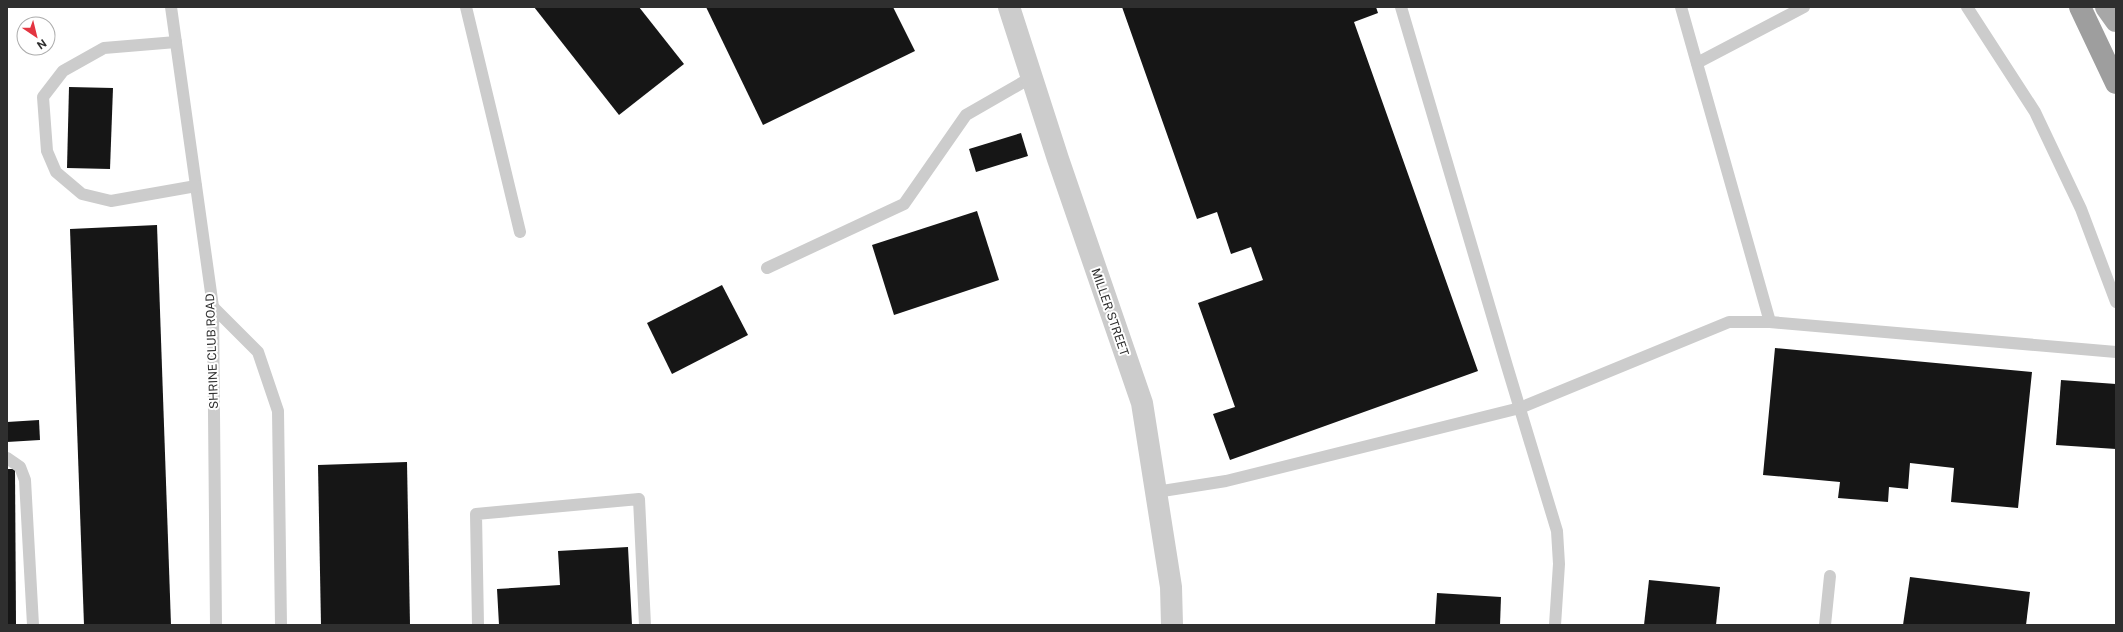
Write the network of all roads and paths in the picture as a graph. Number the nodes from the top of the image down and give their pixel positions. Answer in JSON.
{"nodes":[{"id":1,"x":172,"y":7,"type":"edge"},
{"id":2,"x":466,"y":7,"type":"edge"},
{"id":3,"x":1009,"y":7,"type":"edge"},
{"id":4,"x":1402,"y":7,"type":"edge"},
{"id":5,"x":1681,"y":7,"type":"edge"},
{"id":6,"x":1804,"y":7,"type":"edge"},
{"id":7,"x":1967,"y":7,"type":"edge"},
{"id":8,"x":2080,"y":7,"type":"edge"},
{"id":9,"x":2106,"y":7,"type":"edge"},
{"id":10,"x":2116,"y":21,"type":"edge"},
{"id":11,"x":176,"y":42,"type":"junction"},
{"id":12,"x":1697,"y":63,"type":"junction"},
{"id":13,"x":1032,"y":77,"type":"junction"},
{"id":14,"x":2116,"y":83,"type":"edge"},
{"id":15,"x":196,"y":186,"type":"junction"},
{"id":16,"x":520,"y":232,"type":"dead end"},
{"id":17,"x":767,"y":268,"type":"dead end"},
{"id":18,"x":2116,"y":302,"type":"edge"},
{"id":19,"x":212,"y":307,"type":"junction"},
{"id":20,"x":1770,"y":322,"type":"junction"},
{"id":21,"x":2116,"y":352,"type":"edge"},
{"id":22,"x":1520,"y":408,"type":"junction"},
{"id":23,"x":7,"y":458,"type":"edge"},
{"id":24,"x":1156,"y":492,"type":"junction"},
{"id":25,"x":1830,"y":576,"type":"dead end"},
{"id":26,"x":33,"y":625,"type":"edge"},
{"id":27,"x":216,"y":625,"type":"edge"},
{"id":28,"x":281,"y":625,"type":"edge"},
{"id":29,"x":478,"y":625,"type":"edge"},
{"id":30,"x":645,"y":625,"type":"edge"},
{"id":31,"x":1172,"y":625,"type":"edge"},
{"id":32,"x":1555,"y":625,"type":"edge"},
{"id":33,"x":1825,"y":625,"type":"edge"}],
"edges":[{"from":1,"to":11,"type":"lane","name":"SHRINE CLUB ROAD"},
{"from":2,"to":16,"type":"lane"},
{"from":3,"to":13,"type":"street","name":"MILLER STREET"},
{"from":4,"to":22,"type":"lane"},
{"from":5,"to":12,"type":"lane"},
{"from":6,"to":12,"type":"lane"},
{"from":7,"to":18,"type":"lane"},
{"from":8,"to":14,"type":"highway"},
{"from":9,"to":10,"type":"main road"},
{"from":11,"to":15,"type":"lane","name":"SHRINE CLUB ROAD"},
{"from":11,"to":15,"type":"lane"},
{"from":12,"to":20,"type":"lane"},
{"from":13,"to":17,"type":"lane"},
{"from":13,"to":24,"type":"street","name":"MILLER STREET"},
{"from":15,"to":19,"type":"lane","name":"SHRINE CLUB ROAD"},
{"from":19,"to":27,"type":"lane","name":"SHRINE CLUB ROAD"},
{"from":19,"to":28,"type":"lane"},
{"from":20,"to":21,"type":"lane"},
{"from":20,"to":22,"type":"lane"},
{"from":22,"to":24,"type":"lane"},
{"from":22,"to":32,"type":"lane"},
{"from":23,"to":26,"type":"lane"},
{"from":24,"to":31,"type":"street","name":"MILLER STREET"},
{"from":25,"to":33,"type":"lane"},
{"from":29,"to":30,"type":"lane"}]}
